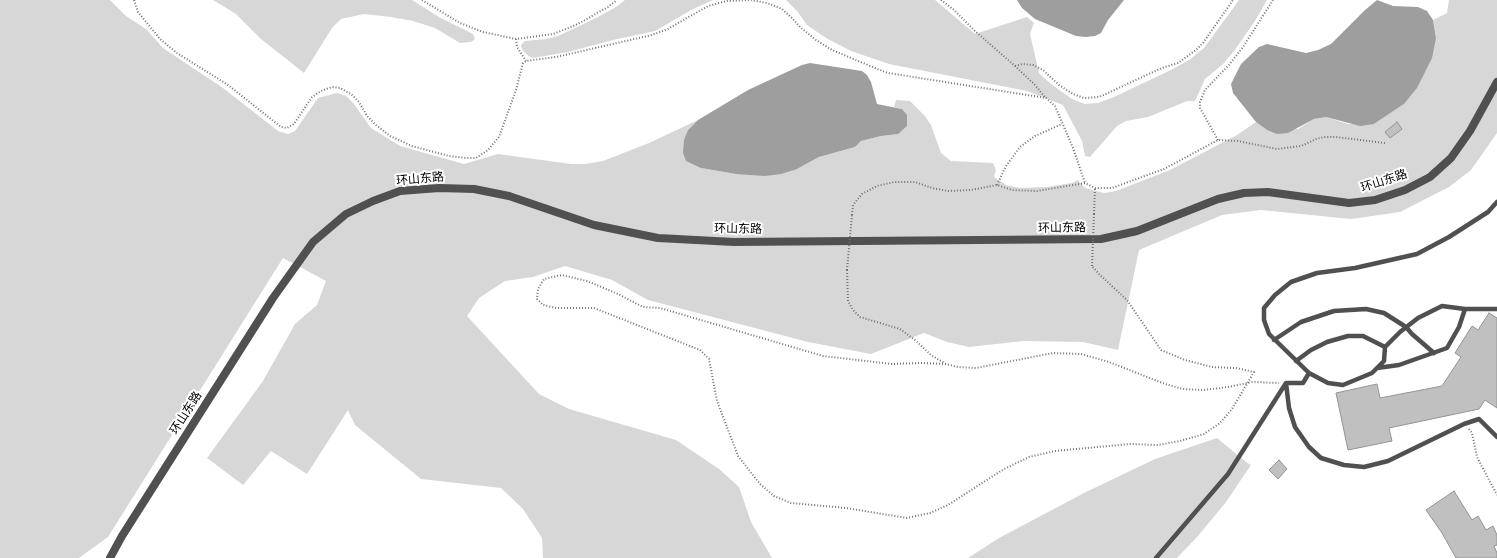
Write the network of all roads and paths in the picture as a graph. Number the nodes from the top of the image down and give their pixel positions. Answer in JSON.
{"nodes":[{"id":1,"x":134,"y":0,"type":"edge"},
{"id":2,"x":422,"y":0,"type":"edge"},
{"id":3,"x":617,"y":0,"type":"edge"},
{"id":4,"x":941,"y":0,"type":"edge"},
{"id":5,"x":1233,"y":0,"type":"edge"},
{"id":6,"x":1273,"y":0,"type":"edge"},
{"id":7,"x":516,"y":39,"type":"junction"},
{"id":8,"x":526,"y":61,"type":"junction"},
{"id":9,"x":1015,"y":66,"type":"junction"},
{"id":10,"x":1497,"y":82,"type":"edge"},
{"id":11,"x":1046,"y":98,"type":"junction"},
{"id":12,"x":1062,"y":124,"type":"junction"},
{"id":13,"x":1218,"y":140,"type":"junction"},
{"id":14,"x":1385,"y":143,"type":"dead end"},
{"id":15,"x":1085,"y":183,"type":"junction"},
{"id":16,"x":997,"y":185,"type":"junction"},
{"id":17,"x":1095,"y":188,"type":"junction"},
{"id":18,"x":1497,"y":202,"type":"edge"},
{"id":19,"x":1465,"y":310,"type":"junction"},
{"id":20,"x":1497,"y":310,"type":"edge"},
{"id":21,"x":1406,"y":327,"type":"junction"},
{"id":22,"x":1274,"y":340,"type":"junction"},
{"id":23,"x":1385,"y":347,"type":"junction"},
{"id":24,"x":1434,"y":353,"type":"junction"},
{"id":25,"x":1296,"y":361,"type":"junction"},
{"id":26,"x":946,"y":364,"type":"junction"},
{"id":27,"x":1377,"y":368,"type":"junction"},
{"id":28,"x":1309,"y":373,"type":"junction"},
{"id":29,"x":1248,"y":383,"type":"junction"},
{"id":30,"x":1286,"y":383,"type":"junction"},
{"id":31,"x":1464,"y":424,"type":"junction"},
{"id":32,"x":1497,"y":437,"type":"edge"},
{"id":33,"x":1497,"y":495,"type":"edge"},
{"id":34,"x":109,"y":557,"type":"edge"},
{"id":35,"x":1156,"y":558,"type":"edge"}],
"edges":[{"from":1,"to":8,"type":"path"},
{"from":2,"to":7,"type":"path"},
{"from":3,"to":7,"type":"path"},
{"from":4,"to":9,"type":"path"},
{"from":5,"to":9,"type":"path"},
{"from":6,"to":13,"type":"path"},
{"from":7,"to":8,"type":"path"},
{"from":8,"to":11,"type":"path"},
{"from":9,"to":11,"type":"path"},
{"from":10,"to":34,"type":"street","name":"环山东路"},
{"from":11,"to":12,"type":"path"},
{"from":12,"to":15,"type":"path"},
{"from":12,"to":16,"type":"path"},
{"from":13,"to":14,"type":"path"},
{"from":13,"to":17,"type":"path"},
{"from":15,"to":16,"type":"path"},
{"from":15,"to":17,"type":"path"},
{"from":16,"to":26,"type":"path","bridge":true},
{"from":17,"to":29,"type":"path","bridge":true},
{"from":18,"to":22,"type":"lane"},
{"from":19,"to":20,"type":"lane"},
{"from":19,"to":21,"type":"lane"},
{"from":19,"to":24,"type":"lane"},
{"from":21,"to":22,"type":"lane"},
{"from":21,"to":23,"type":"lane"},
{"from":21,"to":24,"type":"lane"},
{"from":22,"to":25,"type":"lane"},
{"from":23,"to":25,"type":"lane"},
{"from":23,"to":27,"type":"lane"},
{"from":24,"to":27,"type":"lane"},
{"from":25,"to":28,"type":"lane"},
{"from":26,"to":29,"type":"path"},
{"from":26,"to":29,"type":"path"},
{"from":27,"to":28,"type":"lane"},
{"from":28,"to":30,"type":"lane"},
{"from":29,"to":30,"type":"path"},
{"from":30,"to":31,"type":"lane"},
{"from":30,"to":35,"type":"lane"},
{"from":31,"to":32,"type":"lane"},
{"from":31,"to":33,"type":"path"}]}
